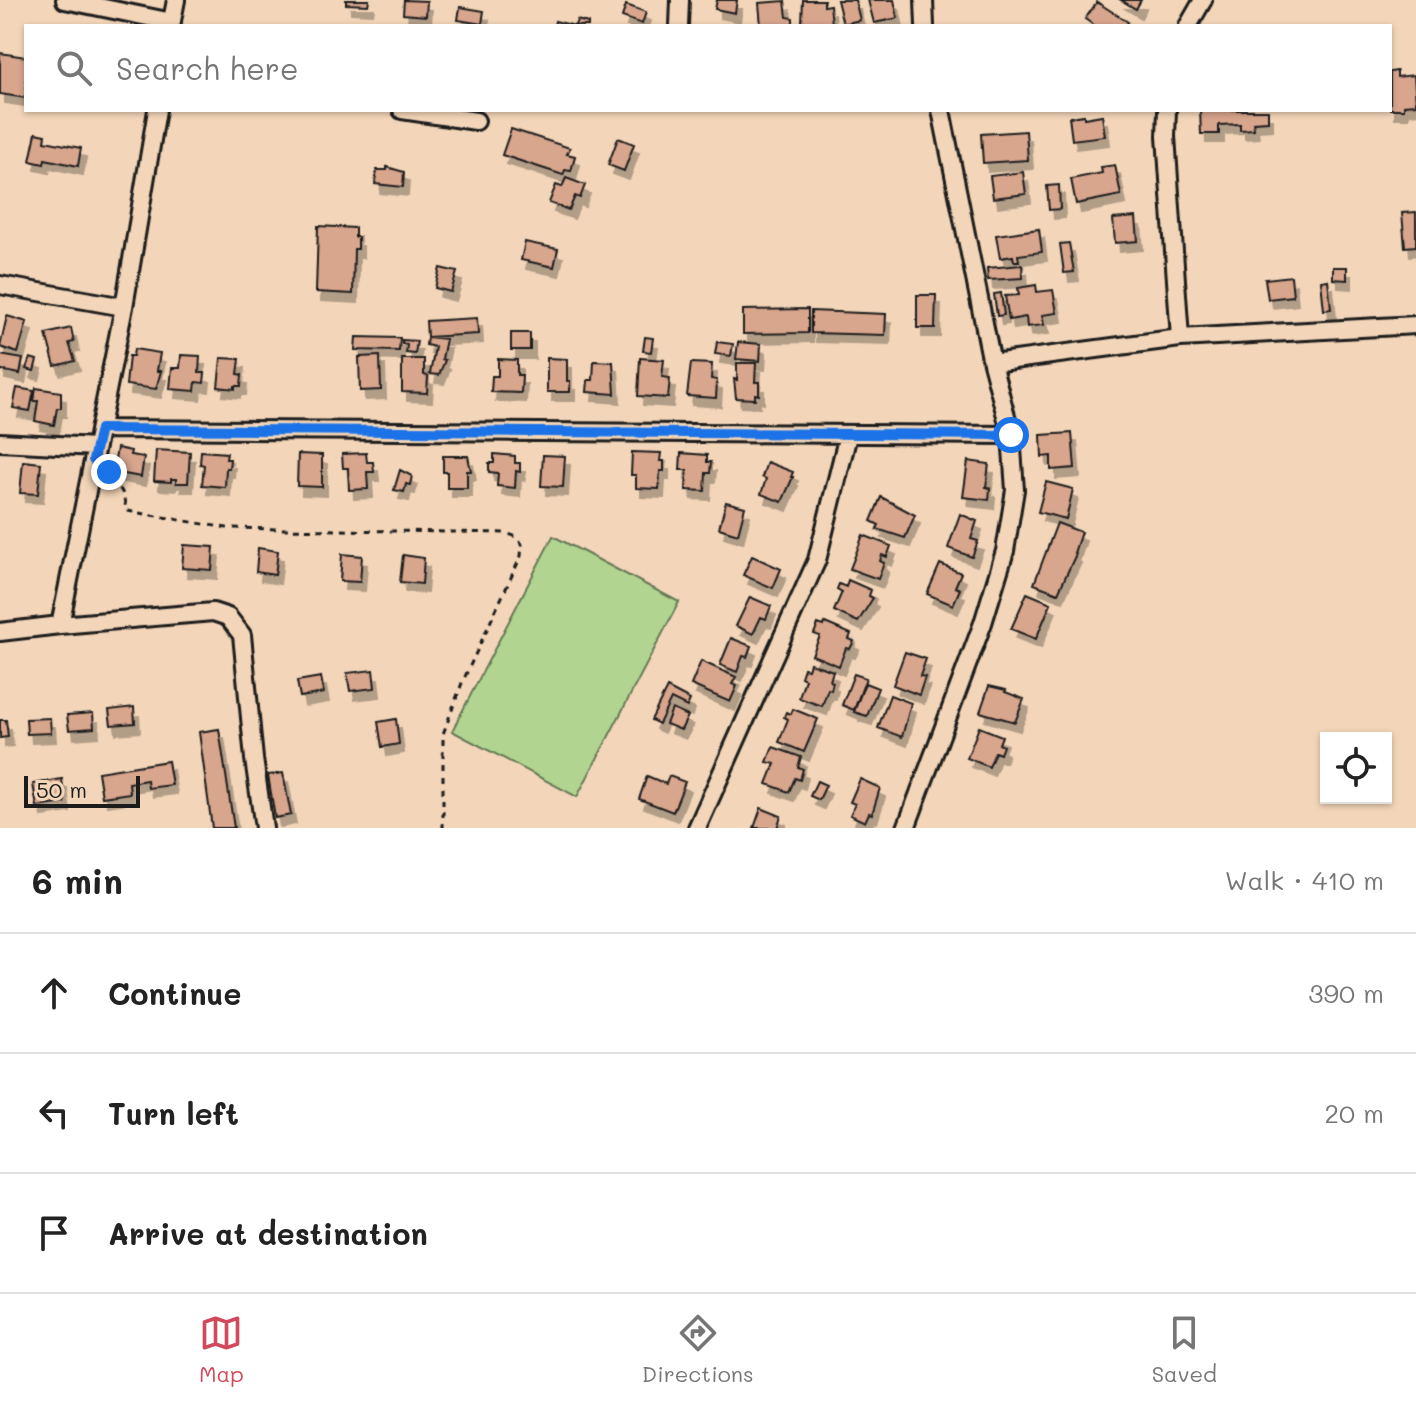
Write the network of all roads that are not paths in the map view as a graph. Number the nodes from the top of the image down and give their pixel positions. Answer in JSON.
{"nodes":[{"id":1,"x":65,"y":0,"type":"edge"},
{"id":2,"x":176,"y":0,"type":"edge"},
{"id":3,"x":680,"y":0,"type":"edge"},
{"id":4,"x":924,"y":0,"type":"edge"},
{"id":5,"x":1203,"y":0,"type":"edge"},
{"id":6,"x":172,"y":24,"type":"edge"},
{"id":7,"x":679,"y":24,"type":"edge"},
{"id":8,"x":925,"y":24,"type":"edge"},
{"id":9,"x":1189,"y":24,"type":"edge"},
{"id":10,"x":157,"y":112,"type":"edge"},
{"id":11,"x":415,"y":112,"type":"edge"},
{"id":12,"x":941,"y":112,"type":"edge"},
{"id":13,"x":1167,"y":112,"type":"edge"},
{"id":14,"x":476,"y":121,"type":"dead end"},
{"id":15,"x":0,"y":285,"type":"edge"},
{"id":16,"x":124,"y":307,"type":"junction"},
{"id":17,"x":1416,"y":325,"type":"edge"},
{"id":18,"x":1180,"y":338,"type":"junction"},
{"id":19,"x":992,"y":363,"type":"junction"},
{"id":20,"x":100,"y":429,"type":"junction"},
{"id":21,"x":848,"y":435,"type":"junction"},
{"id":22,"x":1011,"y":435,"type":"junction"},
{"id":23,"x":0,"y":442,"type":"edge"},
{"id":24,"x":95,"y":453,"type":"junction"},
{"id":25,"x":60,"y":625,"type":"junction"},
{"id":26,"x":0,"y":632,"type":"edge"},
{"id":27,"x":264,"y":828,"type":"edge"},
{"id":28,"x":697,"y":828,"type":"edge"},
{"id":29,"x":906,"y":828,"type":"edge"}],
"edges":[{"from":1,"to":6,"type":"street"},
{"from":2,"to":6,"type":"street"},
{"from":3,"to":7,"type":"street"},
{"from":4,"to":8,"type":"street"},
{"from":5,"to":9,"type":"street"},
{"from":10,"to":16,"type":"street"},
{"from":11,"to":14,"type":"street"},
{"from":12,"to":19,"type":"street"},
{"from":13,"to":18,"type":"street"},
{"from":15,"to":16,"type":"street"},
{"from":16,"to":20,"type":"street"},
{"from":17,"to":18,"type":"street"},
{"from":18,"to":19,"type":"street"},
{"from":19,"to":22,"type":"street"},
{"from":20,"to":21,"type":"street"},
{"from":20,"to":24,"type":"street"},
{"from":21,"to":22,"type":"street"},
{"from":21,"to":28,"type":"street"},
{"from":22,"to":29,"type":"street"},
{"from":23,"to":24,"type":"street"},
{"from":24,"to":25,"type":"street"},
{"from":25,"to":26,"type":"street"},
{"from":25,"to":27,"type":"street"}]}
